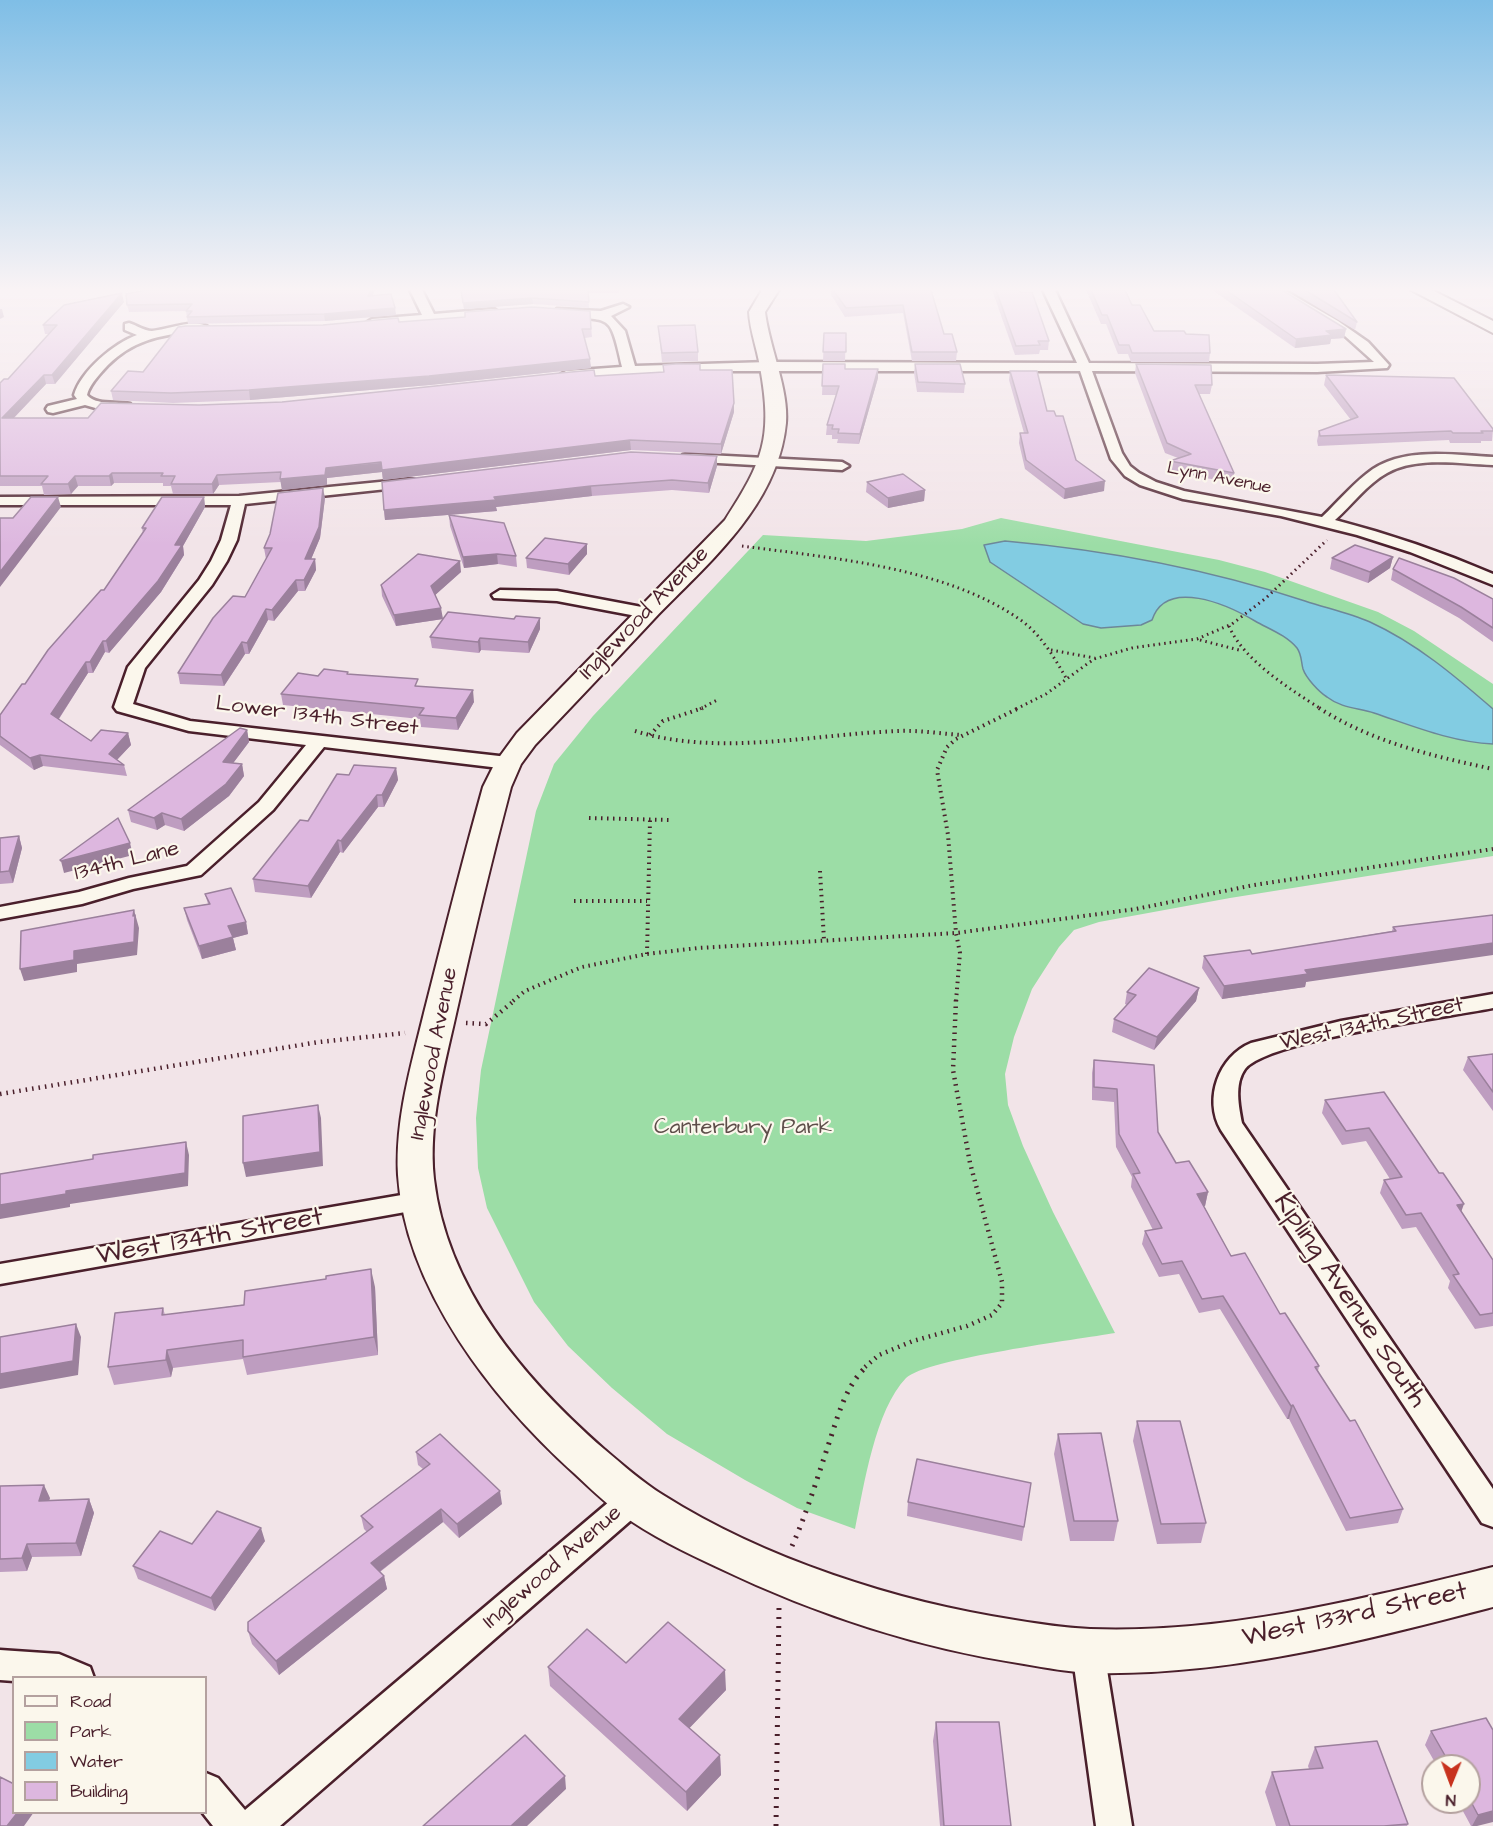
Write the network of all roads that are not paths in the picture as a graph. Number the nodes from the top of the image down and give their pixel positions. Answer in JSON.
{"nodes":[{"id":1,"x":92,"y":375,"type":"edge"},
{"id":2,"x":567,"y":375,"type":"edge"},
{"id":3,"x":770,"y":375,"type":"edge"},
{"id":4,"x":1088,"y":375,"type":"edge"},
{"id":5,"x":549,"y":377,"type":"edge"},
{"id":6,"x":85,"y":401,"type":"junction"},
{"id":7,"x":141,"y":407,"type":"edge"},
{"id":8,"x":53,"y":409,"type":"dead end"},
{"id":9,"x":677,"y":458,"type":"edge"},
{"id":10,"x":1493,"y":461,"type":"edge"},
{"id":11,"x":768,"y":462,"type":"junction"},
{"id":12,"x":842,"y":466,"type":"dead end"},
{"id":13,"x":420,"y":482,"type":"edge"},
{"id":14,"x":239,"y":500,"type":"junction"},
{"id":15,"x":0,"y":501,"type":"edge"},
{"id":16,"x":1326,"y":521,"type":"junction"},
{"id":17,"x":1493,"y":580,"type":"edge"},
{"id":18,"x":500,"y":595,"type":"dead end"},
{"id":19,"x":646,"y":613,"type":"junction"},
{"id":20,"x":320,"y":741,"type":"junction"},
{"id":21,"x":508,"y":764,"type":"junction"},
{"id":22,"x":0,"y":913,"type":"edge"},
{"id":23,"x":1493,"y":1000,"type":"edge"},
{"id":24,"x":1228,"y":1079,"type":"joint"},
{"id":25,"x":419,"y":1201,"type":"junction"},
{"id":26,"x":0,"y":1274,"type":"edge"},
{"id":27,"x":634,"y":1499,"type":"junction"},
{"id":28,"x":1493,"y":1514,"type":"edge"},
{"id":29,"x":1493,"y":1587,"type":"edge"},
{"id":30,"x":1088,"y":1651,"type":"junction"},
{"id":31,"x":0,"y":1665,"type":"edge"},
{"id":32,"x":76,"y":1676,"type":"edge"},
{"id":33,"x":207,"y":1791,"type":"edge"},
{"id":34,"x":235,"y":1826,"type":"edge"},
{"id":35,"x":253,"y":1826,"type":"edge"},
{"id":36,"x":1114,"y":1826,"type":"edge"}],
"edges":[{"from":1,"to":6,"type":"street"},
{"from":2,"to":5,"type":"street"},
{"from":3,"to":11,"type":"street","name":"Inglewood Avenue"},
{"from":4,"to":16,"type":"street","name":"Lynn Avenue"},
{"from":6,"to":7,"type":"street"},
{"from":6,"to":8,"type":"street"},
{"from":9,"to":11,"type":"street"},
{"from":10,"to":16,"type":"street"},
{"from":11,"to":12,"type":"street"},
{"from":11,"to":19,"type":"street","name":"Inglewood Avenue"},
{"from":13,"to":14,"type":"street"},
{"from":14,"to":15,"type":"street"},
{"from":14,"to":20,"type":"street","name":"Lower 134th Street"},
{"from":16,"to":17,"type":"street","name":"Lynn Avenue"},
{"from":18,"to":19,"type":"street"},
{"from":19,"to":21,"type":"street","name":"Inglewood Avenue"},
{"from":20,"to":21,"type":"street","name":"Lower 134th Street"},
{"from":20,"to":22,"type":"street","name":"134th Lane"},
{"from":21,"to":25,"type":"street","name":"Inglewood Avenue"},
{"from":23,"to":24,"type":"street","name":"West 134th Street"},
{"from":24,"to":28,"type":"street","name":"Kipling Avenue South"},
{"from":25,"to":26,"type":"street","name":"West 134th Street"},
{"from":25,"to":27,"type":"street","name":"Inglewood Avenue"},
{"from":27,"to":30,"type":"street","name":"West 133rd Street"},
{"from":27,"to":35,"type":"street","name":"Inglewood Avenue"},
{"from":29,"to":30,"type":"street","name":"West 133rd Street"},
{"from":30,"to":36,"type":"street"},
{"from":31,"to":32,"type":"street"},
{"from":33,"to":34,"type":"street"}]}
